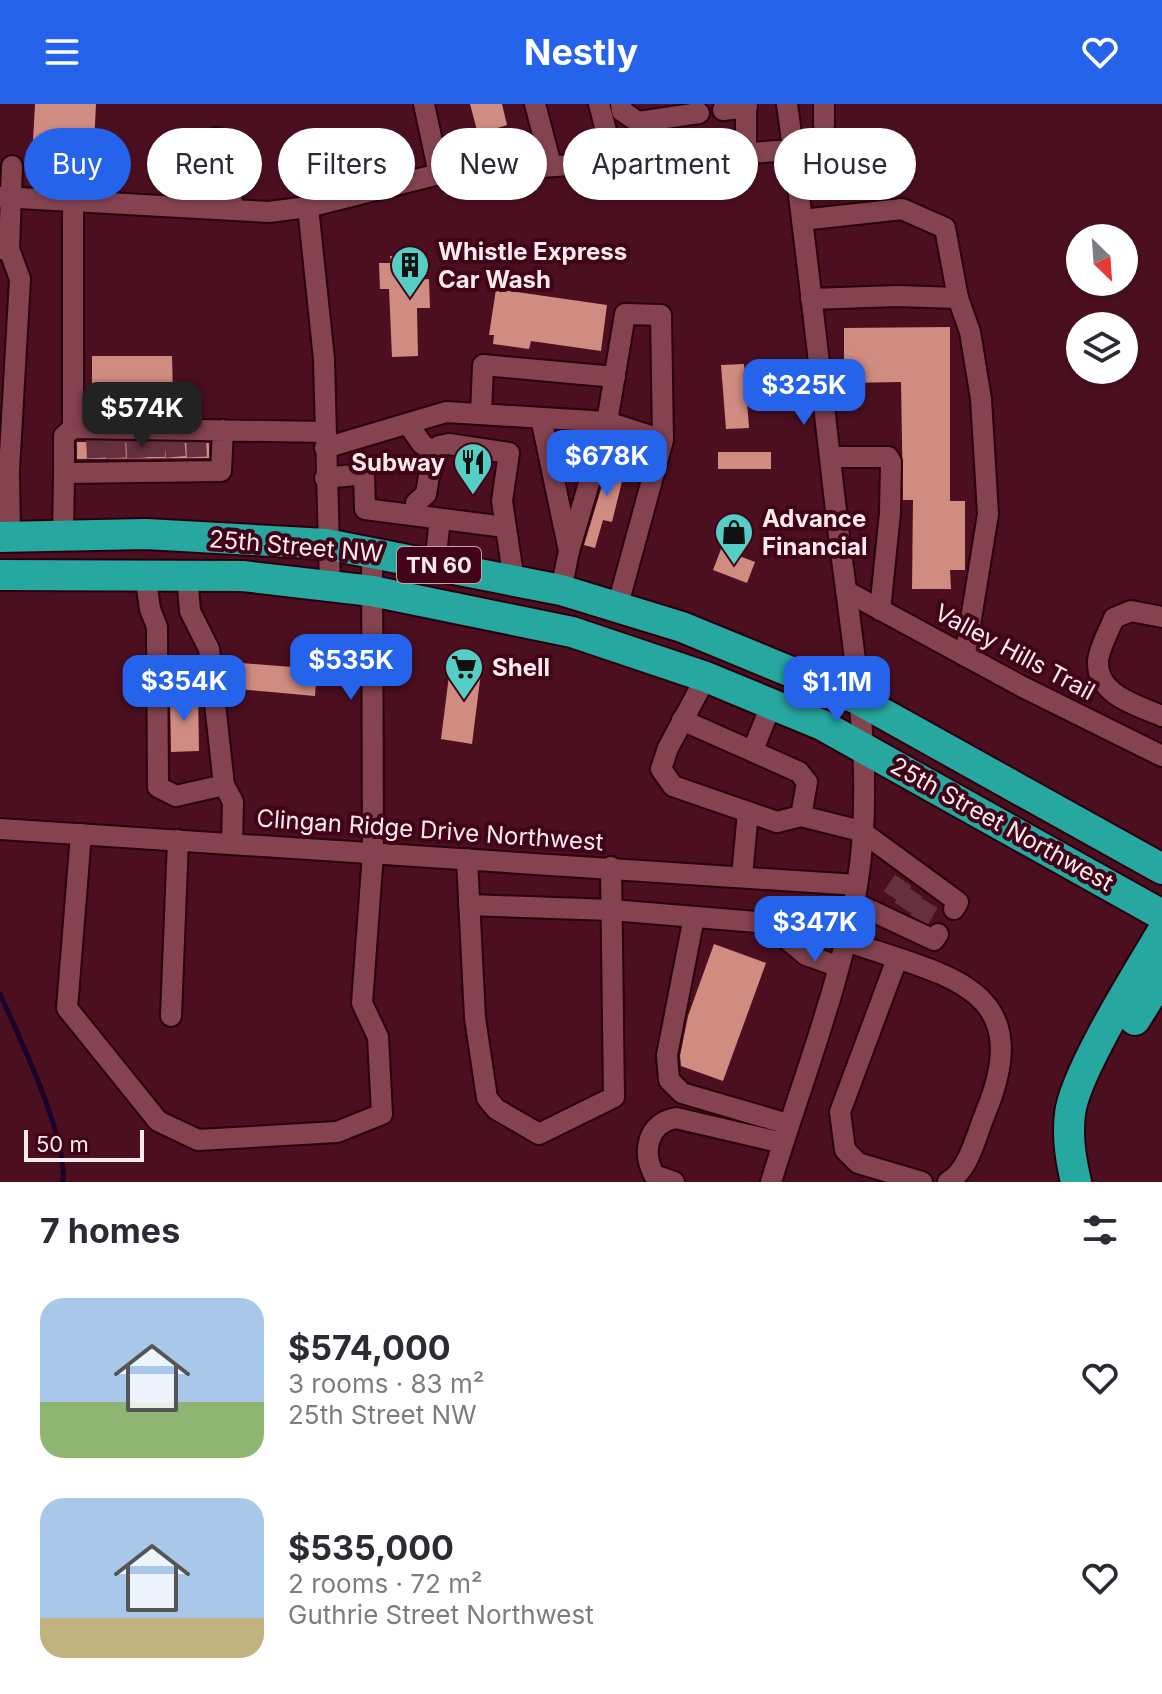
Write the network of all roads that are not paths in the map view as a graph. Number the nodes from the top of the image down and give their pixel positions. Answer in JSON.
{"nodes":[{"id":1,"x":424,"y":104,"type":"edge"},
{"id":2,"x":535,"y":104,"type":"edge"},
{"id":3,"x":599,"y":104,"type":"edge"},
{"id":4,"x":621,"y":104,"type":"edge"},
{"id":5,"x":787,"y":104,"type":"edge"},
{"id":6,"x":746,"y":105,"type":"edge"},
{"id":7,"x":723,"y":110,"type":"dead end"},
{"id":8,"x":699,"y":113,"type":"dead end"},
{"id":9,"x":638,"y":122,"type":"junction"},
{"id":10,"x":605,"y":128,"type":"edge"},
{"id":11,"x":639,"y":128,"type":"edge"},
{"id":12,"x":746,"y":128,"type":"edge"},
{"id":13,"x":790,"y":128,"type":"edge"},
{"id":14,"x":431,"y":137,"type":"edge"},
{"id":15,"x":563,"y":164,"type":"edge"},
{"id":16,"x":547,"y":165,"type":"edge"},
{"id":17,"x":551,"y":165,"type":"junction"},
{"id":18,"x":12,"y":166,"type":"dead end"},
{"id":19,"x":431,"y":176,"type":"edge"},
{"id":20,"x":5,"y":197,"type":"edge"},
{"id":21,"x":232,"y":200,"type":"edge"},
{"id":22,"x":799,"y":200,"type":"edge"},
{"id":23,"x":73,"y":201,"type":"junction"},
{"id":24,"x":308,"y":207,"type":"junction"},
{"id":25,"x":234,"y":210,"type":"junction"},
{"id":26,"x":802,"y":220,"type":"junction"},
{"id":27,"x":4,"y":249,"type":"edge"},
{"id":28,"x":958,"y":298,"type":"junction"},
{"id":29,"x":811,"y":299,"type":"junction"},
{"id":30,"x":615,"y":377,"type":"junction"},
{"id":31,"x":481,"y":414,"type":"junction"},
{"id":32,"x":541,"y":418,"type":"junction"},
{"id":33,"x":607,"y":422,"type":"junction"},
{"id":34,"x":408,"y":424,"type":"junction"},
{"id":35,"x":73,"y":428,"type":"junction"},
{"id":36,"x":223,"y":430,"type":"junction"},
{"id":37,"x":325,"y":440,"type":"junction"},
{"id":38,"x":663,"y":440,"type":"junction"},
{"id":39,"x":127,"y":442,"type":"junction"},
{"id":40,"x":428,"y":448,"type":"junction"},
{"id":41,"x":830,"y":457,"type":"junction"},
{"id":42,"x":5,"y":469,"type":"edge"},
{"id":43,"x":64,"y":473,"type":"junction"},
{"id":44,"x":325,"y":478,"type":"junction"},
{"id":45,"x":415,"y":509,"type":"junction"},
{"id":46,"x":440,"y":519,"type":"junction"},
{"id":47,"x":505,"y":527,"type":"junction"},
{"id":48,"x":5,"y":536,"type":"edge"},
{"id":49,"x":63,"y":536,"type":"junction"},
{"id":50,"x":326,"y":544,"type":"junction"},
{"id":51,"x":372,"y":551,"type":"junction"},
{"id":52,"x":569,"y":551,"type":"junction"},
{"id":53,"x":435,"y":564,"type":"junction"},
{"id":54,"x":145,"y":574,"type":"junction"},
{"id":55,"x":0,"y":575,"type":"edge"},
{"id":56,"x":187,"y":575,"type":"junction"},
{"id":57,"x":514,"y":581,"type":"junction"},
{"id":58,"x":330,"y":586,"type":"junction"},
{"id":59,"x":561,"y":590,"type":"junction"},
{"id":60,"x":372,"y":591,"type":"junction"},
{"id":61,"x":846,"y":591,"type":"junction"},
{"id":62,"x":617,"y":608,"type":"junction"},
{"id":63,"x":880,"y":610,"type":"junction"},
{"id":64,"x":1162,"y":617,"type":"edge"},
{"id":65,"x":194,"y":618,"type":"junction"},
{"id":66,"x":155,"y":622,"type":"junction"},
{"id":67,"x":572,"y":632,"type":"joint"},
{"id":68,"x":965,"y":656,"type":"junction"},
{"id":69,"x":706,"y":677,"type":"junction"},
{"id":70,"x":857,"y":699,"type":"junction"},
{"id":71,"x":772,"y":703,"type":"junction"},
{"id":72,"x":1162,"y":716,"type":"edge"},
{"id":73,"x":682,"y":720,"type":"junction"},
{"id":74,"x":861,"y":745,"type":"junction"},
{"id":75,"x":753,"y":750,"type":"junction"},
{"id":76,"x":1162,"y":756,"type":"edge"},
{"id":77,"x":224,"y":785,"type":"junction"},
{"id":78,"x":748,"y":812,"type":"junction"},
{"id":79,"x":801,"y":816,"type":"junction"},
{"id":80,"x":0,"y":829,"type":"edge"},
{"id":81,"x":861,"y":831,"type":"junction"},
{"id":82,"x":81,"y":834,"type":"junction"},
{"id":83,"x":178,"y":840,"type":"junction"},
{"id":84,"x":232,"y":844,"type":"junction"},
{"id":85,"x":373,"y":853,"type":"junction"},
{"id":86,"x":467,"y":859,"type":"junction"},
{"id":87,"x":611,"y":867,"type":"junction"},
{"id":88,"x":1162,"y":869,"type":"edge"},
{"id":89,"x":742,"y":876,"type":"junction"},
{"id":90,"x":1123,"y":892,"type":"junction"},
{"id":91,"x":855,"y":893,"type":"junction"},
{"id":92,"x":469,"y":905,"type":"junction"},
{"id":93,"x":954,"y":909,"type":"dead end"},
{"id":94,"x":611,"y":910,"type":"junction"},
{"id":95,"x":1162,"y":915,"type":"edge"},
{"id":96,"x":694,"y":917,"type":"junction"},
{"id":97,"x":1162,"y":932,"type":"edge"},
{"id":98,"x":938,"y":934,"type":"dead end"},
{"id":99,"x":844,"y":940,"type":"junction"},
{"id":100,"x":897,"y":959,"type":"junction"},
{"id":101,"x":837,"y":966,"type":"junction"},
{"id":102,"x":1150,"y":976,"type":"edge"},
{"id":103,"x":171,"y":1016,"type":"dead end"},
{"id":104,"x":786,"y":1134,"type":"junction"},
{"id":105,"x":674,"y":1182,"type":"edge"},
{"id":106,"x":771,"y":1182,"type":"edge"},
{"id":107,"x":922,"y":1182,"type":"edge"},
{"id":108,"x":948,"y":1182,"type":"edge"},
{"id":109,"x":1076,"y":1182,"type":"edge"},
{"id":110,"x":1096,"y":1182,"type":"edge"}],
"edges":[{"from":1,"to":14,"type":"street"},
{"from":2,"to":17,"type":"street"},
{"from":3,"to":10,"type":"street"},
{"from":4,"to":9,"type":"street"},
{"from":5,"to":13,"type":"street"},
{"from":6,"to":7,"type":"street"},
{"from":6,"to":12,"type":"street"},
{"from":8,"to":9,"type":"street"},
{"from":9,"to":11,"type":"street"},
{"from":15,"to":17,"type":"street"},
{"from":16,"to":17,"type":"street"},
{"from":18,"to":20,"type":"street"},
{"from":19,"to":24,"type":"street"},
{"from":20,"to":23,"type":"street"},
{"from":20,"to":27,"type":"street"},
{"from":21,"to":25,"type":"street"},
{"from":22,"to":26,"type":"street"},
{"from":23,"to":25,"type":"street"},
{"from":23,"to":35,"type":"street"},
{"from":24,"to":25,"type":"street"},
{"from":24,"to":37,"type":"street"},
{"from":26,"to":28,"type":"street"},
{"from":26,"to":29,"type":"street"},
{"from":27,"to":42,"type":"street"},
{"from":28,"to":29,"type":"street"},
{"from":28,"to":68,"type":"street"},
{"from":29,"to":41,"type":"street"},
{"from":30,"to":31,"type":"street"},
{"from":30,"to":33,"type":"street"},
{"from":30,"to":38,"type":"street"},
{"from":31,"to":32,"type":"street"},
{"from":31,"to":34,"type":"street"},
{"from":32,"to":33,"type":"street"},
{"from":32,"to":52,"type":"street"},
{"from":33,"to":38,"type":"street"},
{"from":33,"to":52,"type":"street"},
{"from":34,"to":37,"type":"street"},
{"from":34,"to":40,"type":"street"},
{"from":35,"to":39,"type":"street"},
{"from":35,"to":43,"type":"street"},
{"from":36,"to":37,"type":"street"},
{"from":36,"to":39,"type":"street"},
{"from":36,"to":39,"type":"street"},
{"from":37,"to":44,"type":"street"},
{"from":38,"to":62,"type":"street"},
{"from":39,"to":43,"type":"street"},
{"from":40,"to":45,"type":"street"},
{"from":40,"to":47,"type":"street"},
{"from":41,"to":61,"type":"street"},
{"from":41,"to":63,"type":"street"},
{"from":42,"to":48,"type":"street"},
{"from":43,"to":49,"type":"street"},
{"from":44,"to":45,"type":"street"},
{"from":44,"to":50,"type":"street"},
{"from":45,"to":46,"type":"street"},
{"from":46,"to":47,"type":"street"},
{"from":46,"to":53,"type":"street"},
{"from":47,"to":57,"type":"street"},
{"from":48,"to":49,"type":"highway","name":"25th Street NW","number":"TN 60"},
{"from":49,"to":50,"type":"highway","name":"25th Street NW","number":"TN 60"},
{"from":50,"to":51,"type":"highway","name":"25th Street NW","number":"TN 60"},
{"from":50,"to":58,"type":"street"},
{"from":51,"to":53,"type":"highway","name":"25th Street NW","number":"TN 60"},
{"from":51,"to":60,"type":"street"},
{"from":52,"to":59,"type":"street"},
{"from":53,"to":57,"type":"highway","name":"25th Street NW","number":"TN 60"},
{"from":54,"to":55,"type":"highway","name":"25th Street NW","number":"TN 60"},
{"from":54,"to":56,"type":"highway","name":"25th Street NW","number":"TN 60"},
{"from":54,"to":66,"type":"street"},
{"from":56,"to":58,"type":"highway","name":"25th Street NW","number":"TN 60"},
{"from":56,"to":65,"type":"street"},
{"from":57,"to":59,"type":"highway","name":"25th Street NW","number":"TN 60"},
{"from":58,"to":60,"type":"highway","name":"25th Street NW","number":"TN 60"},
{"from":59,"to":62,"type":"highway","name":"25th Street NW","number":"TN 60"},
{"from":60,"to":67,"type":"highway","name":"25th Street NW","number":"TN 60"},
{"from":60,"to":85,"type":"street"},
{"from":61,"to":63,"type":"street","name":"Valley Hills Trail"},
{"from":61,"to":70,"type":"street"},
{"from":62,"to":70,"type":"highway","name":"25th Street NW","number":"TN 60"},
{"from":63,"to":68,"type":"street","name":"Valley Hills Trail"},
{"from":64,"to":72,"type":"street"},
{"from":65,"to":66,"type":"street"},
{"from":65,"to":77,"type":"street"},
{"from":66,"to":77,"type":"street"},
{"from":67,"to":69,"type":"highway","name":"25th Street Northwest","number":"TN 60"},
{"from":68,"to":76,"type":"street","name":"Valley Hills Trail"},
{"from":69,"to":71,"type":"highway","name":"25th Street Northwest","number":"TN 60"},
{"from":69,"to":73,"type":"street"},
{"from":70,"to":74,"type":"street"},
{"from":70,"to":88,"type":"highway","name":"25th Street Northwest","number":"TN 60"},
{"from":71,"to":74,"type":"highway","name":"25th Street Northwest","number":"TN 60"},
{"from":71,"to":75,"type":"street"},
{"from":73,"to":75,"type":"street"},
{"from":73,"to":78,"type":"street"},
{"from":74,"to":81,"type":"street"},
{"from":74,"to":90,"type":"highway","name":"25th Street Northwest","number":"TN 60"},
{"from":75,"to":79,"type":"street"},
{"from":77,"to":84,"type":"street"},
{"from":78,"to":79,"type":"street"},
{"from":78,"to":89,"type":"street"},
{"from":79,"to":81,"type":"street"},
{"from":80,"to":82,"type":"street","name":"Clingan Ridge Drive Northwest"},
{"from":81,"to":91,"type":"street"},
{"from":81,"to":93,"type":"street"},
{"from":82,"to":83,"type":"street","name":"Clingan Ridge Drive Northwest"},
{"from":82,"to":85,"type":"street"},
{"from":83,"to":84,"type":"street","name":"Clingan Ridge Drive Northwest"},
{"from":83,"to":103,"type":"street"},
{"from":84,"to":85,"type":"street","name":"Clingan Ridge Drive Northwest"},
{"from":85,"to":86,"type":"street","name":"Clingan Ridge Drive Northwest"},
{"from":86,"to":87,"type":"street","name":"Clingan Ridge Drive Northwest"},
{"from":86,"to":92,"type":"street"},
{"from":87,"to":89,"type":"street","name":"Clingan Ridge Drive Northwest"},
{"from":87,"to":94,"type":"street"},
{"from":89,"to":91,"type":"street","name":"Clingan Ridge Drive Northwest"},
{"from":90,"to":95,"type":"highway","name":"25th Street Northwest","number":"TN 60"},
{"from":90,"to":102,"type":"highway"},
{"from":91,"to":98,"type":"street","name":"Clingan Ridge Drive Northwest"},
{"from":91,"to":99,"type":"street"},
{"from":92,"to":94,"type":"street"},
{"from":92,"to":94,"type":"street"},
{"from":94,"to":96,"type":"street"},
{"from":96,"to":101,"type":"street"},
{"from":96,"to":104,"type":"street"},
{"from":97,"to":102,"type":"highway"},
{"from":99,"to":100,"type":"street"},
{"from":99,"to":101,"type":"street"},
{"from":100,"to":107,"type":"street"},
{"from":100,"to":108,"type":"street"},
{"from":101,"to":104,"type":"street"},
{"from":102,"to":109,"type":"highway"},
{"from":102,"to":110,"type":"highway"},
{"from":104,"to":105,"type":"street"},
{"from":104,"to":106,"type":"street"}]}
